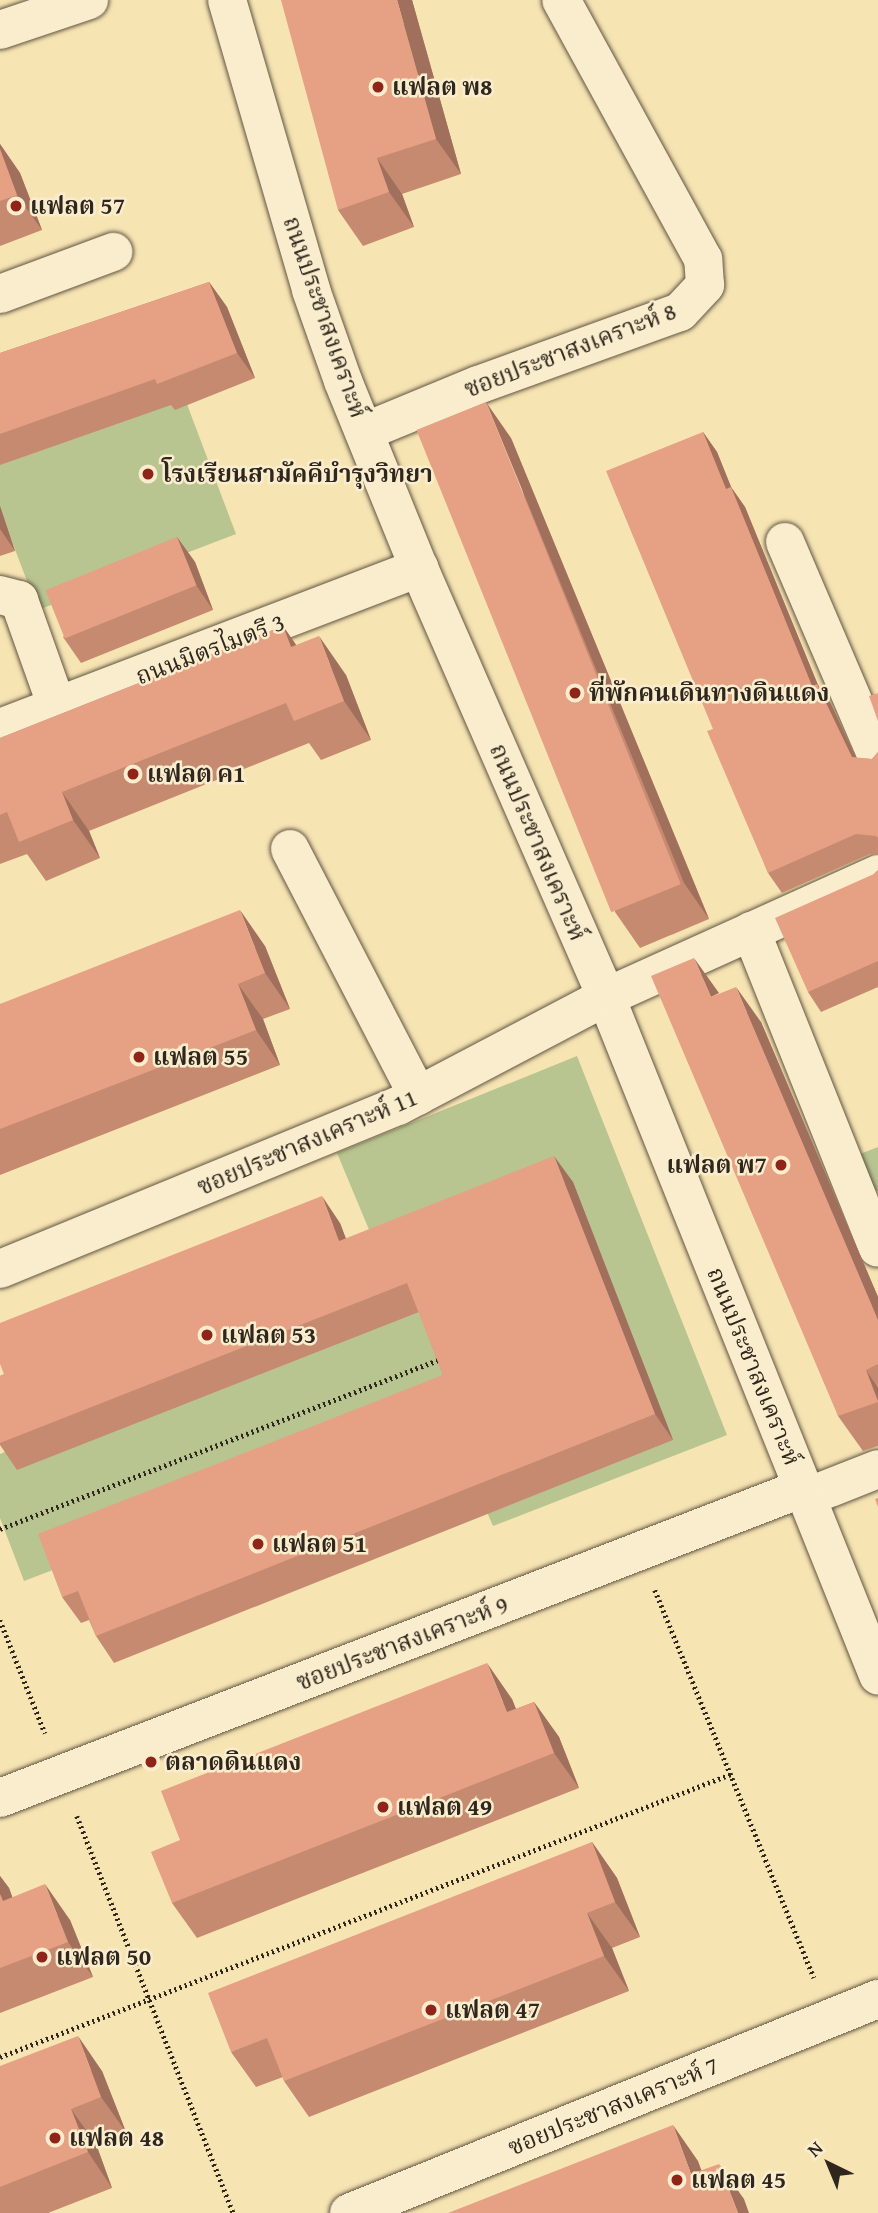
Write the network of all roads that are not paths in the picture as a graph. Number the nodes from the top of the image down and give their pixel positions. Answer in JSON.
{"nodes":[{"id":1,"x":89,"y":0,"type":"edge"},
{"id":2,"x":227,"y":0,"type":"edge"},
{"id":3,"x":561,"y":0,"type":"edge"},
{"id":4,"x":0,"y":30,"type":"edge"},
{"id":5,"x":113,"y":252,"type":"dead end"},
{"id":6,"x":0,"y":294,"type":"edge"},
{"id":7,"x":364,"y":432,"type":"junction"},
{"id":8,"x":785,"y":542,"type":"dead end"},
{"id":9,"x":419,"y":568,"type":"junction"},
{"id":10,"x":0,"y":595,"type":"edge"},
{"id":11,"x":57,"y":707,"type":"junction"},
{"id":12,"x":0,"y":728,"type":"edge"},
{"id":13,"x":878,"y":759,"type":"edge"},
{"id":14,"x":290,"y":849,"type":"dead end"},
{"id":15,"x":878,"y":874,"type":"edge"},
{"id":16,"x":751,"y":931,"type":"junction"},
{"id":17,"x":606,"y":998,"type":"junction"},
{"id":18,"x":418,"y":1096,"type":"junction"},
{"id":19,"x":878,"y":1248,"type":"edge"},
{"id":20,"x":0,"y":1269,"type":"edge"},
{"id":21,"x":878,"y":1469,"type":"edge"},
{"id":22,"x":805,"y":1493,"type":"junction"},
{"id":23,"x":878,"y":1675,"type":"edge"},
{"id":24,"x":0,"y":1798,"type":"edge"},
{"id":25,"x":878,"y":1999,"type":"edge"},
{"id":26,"x":349,"y":2213,"type":"edge"}],
"edges":[{"from":1,"to":4,"type":"street"},
{"from":2,"to":7,"type":"street","name":"ถนนประชาสงเคราะห์"},
{"from":3,"to":7,"type":"street","name":"ซอยประชาสงเคราะห์ 8"},
{"from":5,"to":6,"type":"street"},
{"from":7,"to":9,"type":"street","name":"ถนนประชาสงเคราะห์"},
{"from":8,"to":13,"type":"street"},
{"from":9,"to":11,"type":"street","name":"ถนนมิตรไมตรี 3"},
{"from":9,"to":17,"type":"street","name":"ถนนประชาสงเคราะห์"},
{"from":10,"to":11,"type":"street"},
{"from":11,"to":12,"type":"street","name":"ถนนมิตรไมตรี 3"},
{"from":14,"to":18,"type":"street"},
{"from":15,"to":16,"type":"street","name":"ซอยประชาสงเคราะห์ 11"},
{"from":16,"to":17,"type":"street","name":"ซอยประชาสงเคราะห์ 11"},
{"from":16,"to":19,"type":"street"},
{"from":17,"to":18,"type":"street","name":"ซอยประชาสงเคราะห์ 11"},
{"from":17,"to":22,"type":"street","name":"ถนนประชาสงเคราะห์"},
{"from":18,"to":20,"type":"street","name":"ซอยประชาสงเคราะห์ 11"},
{"from":21,"to":22,"type":"street","name":"ซอยประชาสงเคราะห์ 9"},
{"from":22,"to":23,"type":"street","name":"ถนนประชาสงเคราะห์"},
{"from":22,"to":24,"type":"street","name":"ซอยประชาสงเคราะห์ 9"},
{"from":25,"to":26,"type":"street","name":"ซอยประชาสงเคราะห์ 7"}]}
